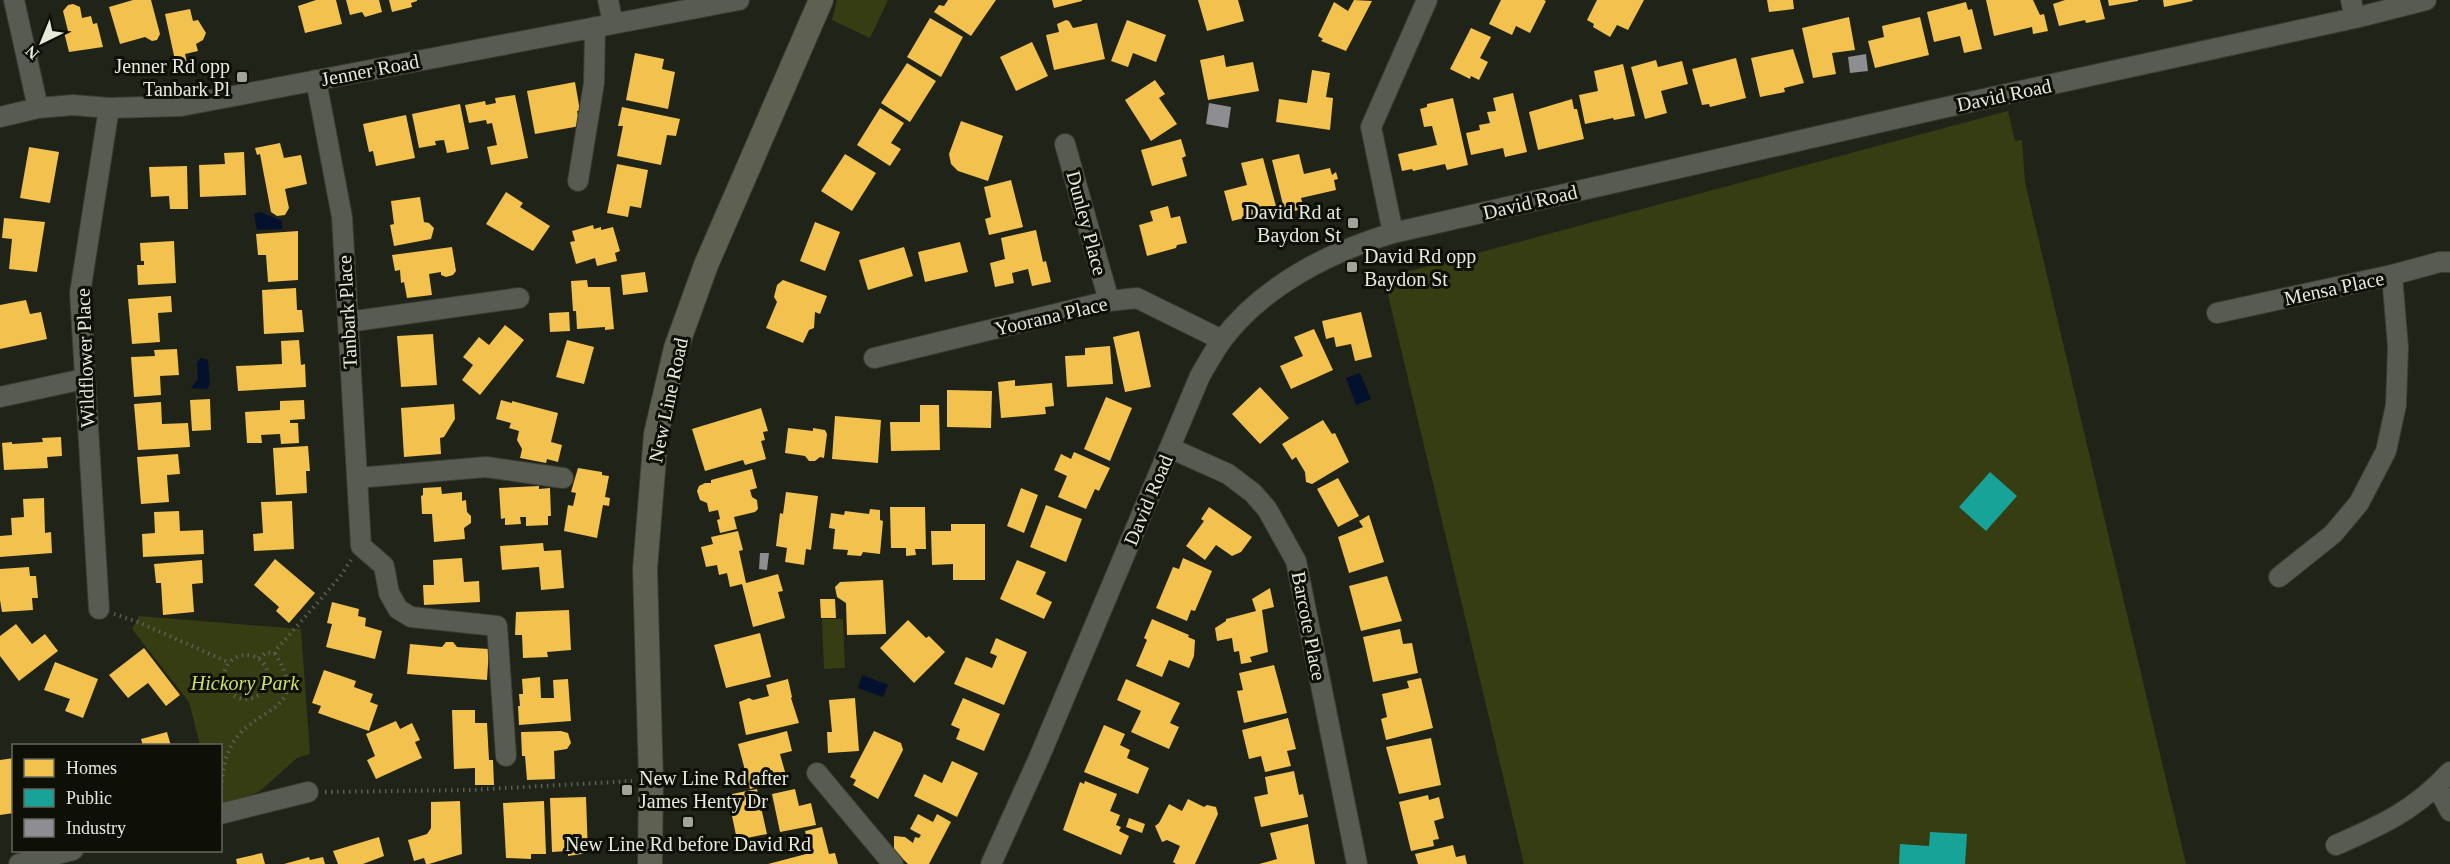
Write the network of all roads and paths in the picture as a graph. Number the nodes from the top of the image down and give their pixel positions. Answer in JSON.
{"nodes":[{"id":1,"x":14,"y":0,"type":"edge"},
{"id":2,"x":608,"y":0,"type":"edge"},
{"id":3,"x":739,"y":0,"type":"edge"},
{"id":4,"x":821,"y":0,"type":"edge"},
{"id":5,"x":1427,"y":0,"type":"edge"},
{"id":6,"x":2426,"y":0,"type":"edge"},
{"id":7,"x":2353,"y":9,"type":"edge"},
{"id":8,"x":604,"y":25,"type":"junction"},
{"id":9,"x":316,"y":80,"type":"junction"},
{"id":10,"x":38,"y":108,"type":"junction"},
{"id":11,"x":109,"y":108,"type":"junction"},
{"id":12,"x":0,"y":117,"type":"edge"},
{"id":13,"x":1065,"y":144,"type":"dead end"},
{"id":14,"x":578,"y":181,"type":"dead end"},
{"id":15,"x":1393,"y":233,"type":"junction"},
{"id":16,"x":2450,"y":262,"type":"edge"},
{"id":17,"x":2392,"y":276,"type":"junction"},
{"id":18,"x":519,"y":298,"type":"dead end"},
{"id":19,"x":1108,"y":301,"type":"junction"},
{"id":20,"x":2217,"y":313,"type":"dead end"},
{"id":21,"x":348,"y":322,"type":"junction"},
{"id":22,"x":1222,"y":340,"type":"junction"},
{"id":23,"x":874,"y":358,"type":"dead end"},
{"id":24,"x":84,"y":379,"type":"junction"},
{"id":25,"x":0,"y":397,"type":"edge"},
{"id":26,"x":1170,"y":448,"type":"junction"},
{"id":27,"x":357,"y":478,"type":"junction"},
{"id":28,"x":563,"y":478,"type":"dead end"},
{"id":29,"x":361,"y":546,"type":"junction"},
{"id":30,"x":2279,"y":577,"type":"dead end"},
{"id":31,"x":99,"y":609,"type":"joint"},
{"id":32,"x":275,"y":654,"type":"junction"},
{"id":33,"x":258,"y":659,"type":"junction"},
{"id":34,"x":230,"y":663,"type":"junction"},
{"id":35,"x":506,"y":756,"type":"dead end"},
{"id":36,"x":222,"y":773,"type":"edge"},
{"id":37,"x":817,"y":773,"type":"dead end"},
{"id":38,"x":2443,"y":779,"type":"edge"},
{"id":39,"x":651,"y":780,"type":"junction"},
{"id":40,"x":308,"y":792,"type":"joint"},
{"id":41,"x":2450,"y":811,"type":"edge"},
{"id":42,"x":222,"y":814,"type":"edge"},
{"id":43,"x":2336,"y":846,"type":"dead end"},
{"id":44,"x":64,"y":852,"type":"edge"},
{"id":45,"x":19,"y":864,"type":"edge"},
{"id":46,"x":650,"y":864,"type":"edge"},
{"id":47,"x":893,"y":864,"type":"edge"},
{"id":48,"x":991,"y":864,"type":"edge"},
{"id":49,"x":1357,"y":864,"type":"edge"}],
"edges":[{"from":1,"to":10,"type":"street"},
{"from":2,"to":8,"type":"street"},
{"from":3,"to":8,"type":"street","name":"Jenner Road"},
{"from":4,"to":39,"type":"main road","name":"New Line Road"},
{"from":5,"to":15,"type":"street"},
{"from":6,"to":7,"type":"street","name":"David Road"},
{"from":7,"to":15,"type":"street","name":"David Road"},
{"from":8,"to":9,"type":"street","name":"Jenner Road"},
{"from":8,"to":14,"type":"street"},
{"from":9,"to":11,"type":"street","name":"Jenner Road"},
{"from":9,"to":21,"type":"street","name":"Tanbark Place"},
{"from":10,"to":11,"type":"street","name":"Jenner Road"},
{"from":10,"to":12,"type":"street","name":"Jenner Road"},
{"from":11,"to":24,"type":"street","name":"Wildflower Place"},
{"from":13,"to":19,"type":"street","name":"Dunley Place"},
{"from":15,"to":22,"type":"street","name":"David Road"},
{"from":16,"to":17,"type":"street","name":"Mensa Place"},
{"from":17,"to":20,"type":"street","name":"Mensa Place"},
{"from":17,"to":30,"type":"street"},
{"from":18,"to":21,"type":"street"},
{"from":19,"to":22,"type":"street","name":"Yoorana Place"},
{"from":19,"to":23,"type":"street","name":"Yoorana Place"},
{"from":21,"to":27,"type":"street","name":"Tanbark Place"},
{"from":22,"to":26,"type":"street","name":"David Road"},
{"from":24,"to":25,"type":"street"},
{"from":24,"to":31,"type":"street","name":"Wildflower Place"},
{"from":26,"to":48,"type":"street","name":"David Road"},
{"from":26,"to":49,"type":"street","name":"Barcote Place"},
{"from":27,"to":28,"type":"street"},
{"from":27,"to":29,"type":"street","name":"Tanbark Place"},
{"from":29,"to":32,"type":"path"},
{"from":29,"to":35,"type":"street"},
{"from":31,"to":34,"type":"path"},
{"from":32,"to":33,"type":"path"},
{"from":32,"to":36,"type":"path"},
{"from":33,"to":34,"type":"path"},
{"from":33,"to":34,"type":"path"},
{"from":37,"to":47,"type":"street"},
{"from":38,"to":41,"type":"street"},
{"from":38,"to":43,"type":"street"},
{"from":39,"to":40,"type":"path"},
{"from":39,"to":46,"type":"main road","name":"New Line Road"},
{"from":40,"to":42,"type":"street"},
{"from":44,"to":45,"type":"street"}]}
